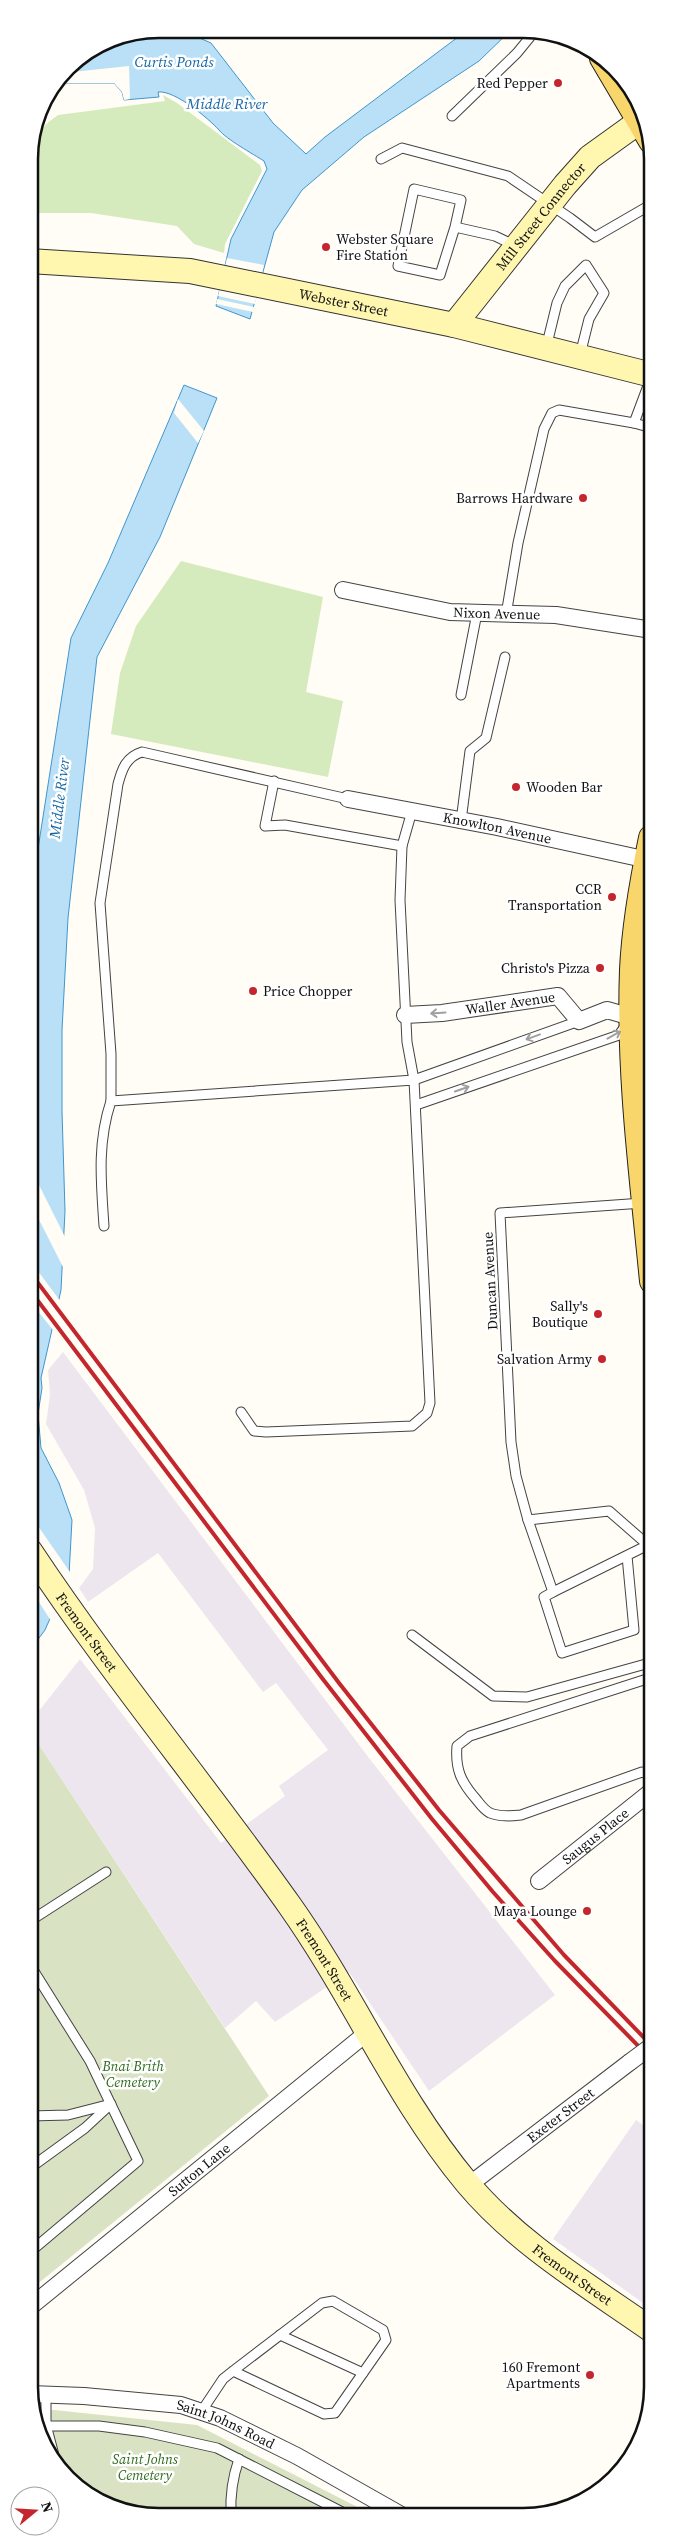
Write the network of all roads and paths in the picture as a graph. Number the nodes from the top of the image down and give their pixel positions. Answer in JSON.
{"nodes":[{"id":1,"x":529,"y":38,"type":"edge"},
{"id":2,"x":621,"y":87,"type":"edge"},
{"id":3,"x":633,"y":107,"type":"edge"},
{"id":4,"x":452,"y":116,"type":"dead end"},
{"id":5,"x":640,"y":129,"type":"edge"},
{"id":6,"x":381,"y":159,"type":"dead end"},
{"id":7,"x":549,"y":205,"type":"junction"},
{"id":8,"x":644,"y":209,"type":"edge"},
{"id":9,"x":455,"y":227,"type":"junction"},
{"id":10,"x":516,"y":246,"type":"junction"},
{"id":11,"x":38,"y":262,"type":"edge"},
{"id":12,"x":454,"y":325,"type":"junction"},
{"id":13,"x":546,"y":348,"type":"junction"},
{"id":14,"x":580,"y":356,"type":"junction"},
{"id":15,"x":644,"y":373,"type":"edge"},
{"id":16,"x":644,"y":396,"type":"edge"},
{"id":17,"x":634,"y":423,"type":"junction"},
{"id":18,"x":644,"y":426,"type":"edge"},
{"id":19,"x":343,"y":590,"type":"dead end"},
{"id":20,"x":477,"y":613,"type":"junction"},
{"id":21,"x":506,"y":615,"type":"junction"},
{"id":22,"x":644,"y":629,"type":"edge"},
{"id":23,"x":505,"y":657,"type":"dead end"},
{"id":24,"x":461,"y":696,"type":"dead end"},
{"id":25,"x":274,"y":781,"type":"junction"},
{"id":26,"x":348,"y":799,"type":"joint"},
{"id":27,"x":412,"y":811,"type":"junction"},
{"id":28,"x":462,"y":820,"type":"junction"},
{"id":29,"x":402,"y":846,"type":"junction"},
{"id":30,"x":644,"y":848,"type":"edge"},
{"id":31,"x":644,"y":885,"type":"edge"},
{"id":32,"x":405,"y":1015,"type":"junction"},
{"id":33,"x":642,"y":1020,"type":"edge"},
{"id":34,"x":579,"y":1021,"type":"junction"},
{"id":35,"x":414,"y":1080,"type":"junction"},
{"id":36,"x":112,"y":1101,"type":"junction"},
{"id":37,"x":416,"y":1105,"type":"junction"},
{"id":38,"x":644,"y":1202,"type":"joint"},
{"id":39,"x":104,"y":1226,"type":"dead end"},
{"id":40,"x":241,"y":1412,"type":"dead end"},
{"id":41,"x":528,"y":1520,"type":"junction"},
{"id":42,"x":644,"y":1540,"type":"edge"},
{"id":43,"x":644,"y":1548,"type":"edge"},
{"id":44,"x":627,"y":1556,"type":"junction"},
{"id":45,"x":38,"y":1563,"type":"edge"},
{"id":46,"x":553,"y":1592,"type":"junction"},
{"id":47,"x":412,"y":1635,"type":"dead end"},
{"id":48,"x":644,"y":1665,"type":"edge"},
{"id":49,"x":644,"y":1680,"type":"edge"},
{"id":50,"x":644,"y":1773,"type":"edge"},
{"id":51,"x":644,"y":1797,"type":"edge"},
{"id":52,"x":106,"y":1872,"type":"dead end"},
{"id":53,"x":539,"y":1881,"type":"dead end"},
{"id":54,"x":38,"y":1916,"type":"edge"},
{"id":55,"x":38,"y":1978,"type":"edge"},
{"id":56,"x":368,"y":2032,"type":"junction"},
{"id":57,"x":644,"y":2052,"type":"edge"},
{"id":58,"x":111,"y":2104,"type":"junction"},
{"id":59,"x":38,"y":2116,"type":"edge"},
{"id":60,"x":38,"y":2162,"type":"edge"},
{"id":61,"x":469,"y":2185,"type":"junction"},
{"id":62,"x":38,"y":2245,"type":"edge"},
{"id":63,"x":38,"y":2300,"type":"edge"},
{"id":64,"x":644,"y":2325,"type":"edge"},
{"id":65,"x":280,"y":2335,"type":"junction"},
{"id":66,"x":233,"y":2371,"type":"junction"},
{"id":67,"x":363,"y":2373,"type":"junction"},
{"id":68,"x":38,"y":2394,"type":"edge"},
{"id":69,"x":39,"y":2399,"type":"edge"},
{"id":70,"x":201,"y":2412,"type":"junction"},
{"id":71,"x":41,"y":2416,"type":"edge"},
{"id":72,"x":44,"y":2426,"type":"edge"},
{"id":73,"x":239,"y":2459,"type":"junction"},
{"id":74,"x":231,"y":2508,"type":"edge"},
{"id":75,"x":334,"y":2508,"type":"edge"},
{"id":76,"x":390,"y":2508,"type":"edge"}],
"edges":[{"from":1,"to":4,"type":"lane"},
{"from":2,"to":3,"type":"main road"},
{"from":5,"to":7,"type":"street","name":"Mill Street Connector"},
{"from":6,"to":7,"type":"lane"},
{"from":7,"to":8,"type":"lane"},
{"from":7,"to":10,"type":"street","name":"Mill Street Connector"},
{"from":9,"to":9,"type":"lane"},
{"from":9,"to":10,"type":"lane"},
{"from":10,"to":12,"type":"street","name":"Mill Street Connector"},
{"from":11,"to":12,"type":"street","name":"Webster Street"},
{"from":12,"to":13,"type":"street","name":"Webster Street"},
{"from":13,"to":14,"type":"street","name":"Webster Street"},
{"from":13,"to":14,"type":"lane"},
{"from":14,"to":15,"type":"street","name":"Webster Street"},
{"from":16,"to":17,"type":"lane"},
{"from":17,"to":18,"type":"lane"},
{"from":17,"to":21,"type":"lane"},
{"from":19,"to":20,"type":"street","name":"Nixon Avenue"},
{"from":20,"to":21,"type":"street","name":"Nixon Avenue"},
{"from":20,"to":24,"type":"lane"},
{"from":21,"to":22,"type":"street","name":"Nixon Avenue"},
{"from":23,"to":28,"type":"lane"},
{"from":25,"to":26,"type":"lane"},
{"from":25,"to":29,"type":"lane"},
{"from":25,"to":36,"type":"lane"},
{"from":26,"to":27,"type":"street","name":"Knowlton Avenue"},
{"from":27,"to":28,"type":"street","name":"Knowlton Avenue"},
{"from":27,"to":29,"type":"lane"},
{"from":28,"to":30,"type":"street","name":"Knowlton Avenue"},
{"from":29,"to":32,"type":"lane"},
{"from":31,"to":33,"type":"main road"},
{"from":34,"to":32,"type":"street","name":"Waller Avenue","one_way":true},
{"from":32,"to":35,"type":"lane"},
{"from":33,"to":34,"type":"street"},
{"from":37,"to":33,"type":"lane","one_way":true},
{"from":33,"to":38,"type":"main road"},
{"from":34,"to":35,"type":"lane","one_way":true},
{"from":35,"to":36,"type":"lane"},
{"from":35,"to":37,"type":"lane"},
{"from":36,"to":39,"type":"lane"},
{"from":37,"to":40,"type":"lane"},
{"from":38,"to":41,"type":"lane","name":"Duncan Avenue"},
{"from":41,"to":42,"type":"lane"},
{"from":41,"to":46,"type":"lane"},
{"from":43,"to":44,"type":"lane"},
{"from":44,"to":46,"type":"lane"},
{"from":44,"to":46,"type":"lane"},
{"from":45,"to":56,"type":"street","name":"Fremont Street"},
{"from":47,"to":48,"type":"lane"},
{"from":49,"to":50,"type":"lane"},
{"from":51,"to":53,"type":"street","name":"Saugus Place"},
{"from":52,"to":54,"type":"lane"},
{"from":55,"to":58,"type":"lane"},
{"from":56,"to":61,"type":"street","name":"Fremont Street"},
{"from":56,"to":63,"type":"street","name":"Sutton Lane"},
{"from":57,"to":61,"type":"street","name":"Exeter Street","bridge":true},
{"from":58,"to":59,"type":"lane"},
{"from":58,"to":60,"type":"lane"},
{"from":58,"to":62,"type":"lane"},
{"from":61,"to":64,"type":"street","name":"Fremont Street"},
{"from":65,"to":66,"type":"lane"},
{"from":65,"to":67,"type":"lane"},
{"from":65,"to":67,"type":"lane"},
{"from":66,"to":67,"type":"lane"},
{"from":66,"to":70,"type":"lane"},
{"from":68,"to":70,"type":"street","name":"Saint Johns Road"},
{"from":69,"to":71,"type":"lane"},
{"from":70,"to":76,"type":"street","name":"Saint Johns Road"},
{"from":72,"to":73,"type":"lane"},
{"from":73,"to":74,"type":"lane"},
{"from":73,"to":75,"type":"lane"}]}
